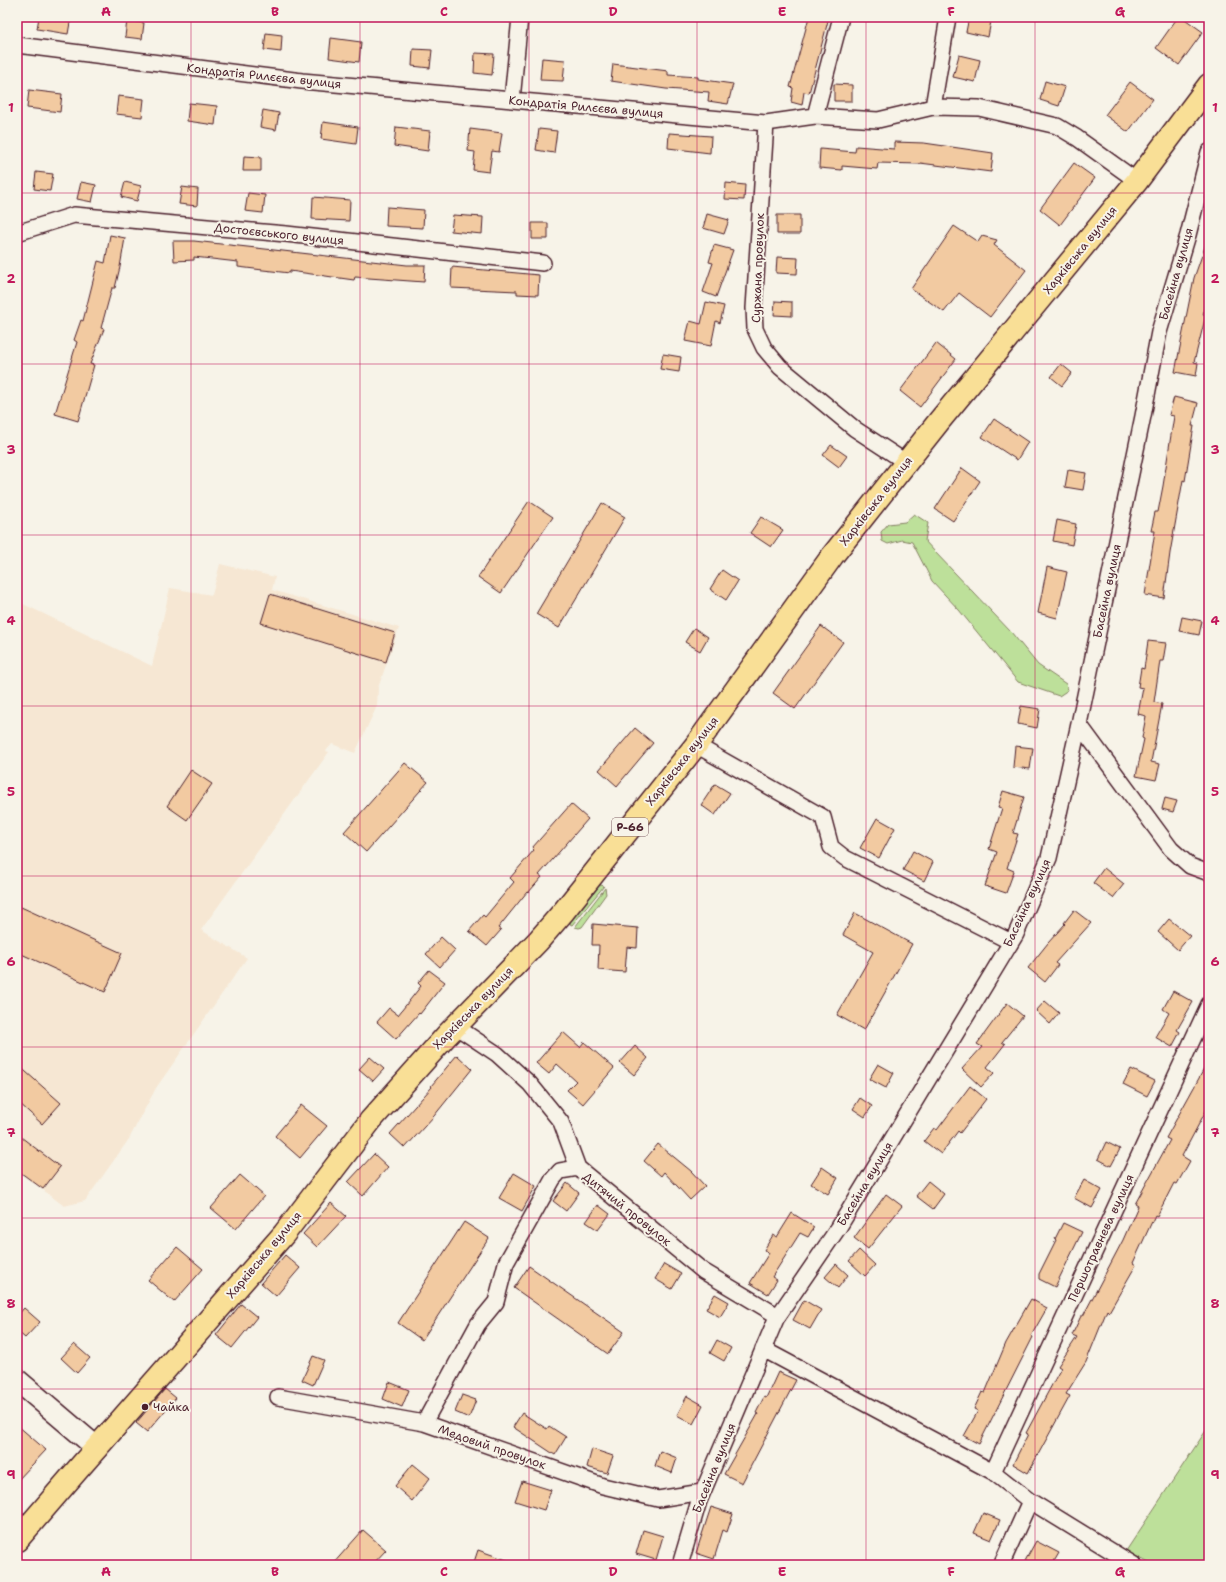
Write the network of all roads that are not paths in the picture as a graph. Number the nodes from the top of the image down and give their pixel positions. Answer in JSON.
{"nodes":[{"id":1,"x":520,"y":17,"type":"edge"},
{"id":2,"x":841,"y":17,"type":"edge"},
{"id":3,"x":948,"y":17,"type":"edge"},
{"id":4,"x":17,"y":45,"type":"edge"},
{"id":5,"x":1209,"y":85,"type":"edge"},
{"id":6,"x":512,"y":100,"type":"junction"},
{"id":7,"x":933,"y":107,"type":"junction"},
{"id":8,"x":815,"y":116,"type":"junction"},
{"id":9,"x":766,"y":123,"type":"junction"},
{"id":10,"x":1209,"y":152,"type":"edge"},
{"id":11,"x":1137,"y":181,"type":"junction"},
{"id":12,"x":17,"y":233,"type":"edge"},
{"id":13,"x":543,"y":263,"type":"dead end"},
{"id":14,"x":907,"y":463,"type":"junction"},
{"id":15,"x":1079,"y":724,"type":"junction"},
{"id":16,"x":696,"y":745,"type":"junction"},
{"id":17,"x":1209,"y":873,"type":"edge"},
{"id":18,"x":1011,"y":942,"type":"junction"},
{"id":19,"x":1209,"y":1004,"type":"edge"},
{"id":20,"x":455,"y":1026,"type":"junction"},
{"id":21,"x":578,"y":1168,"type":"junction"},
{"id":22,"x":778,"y":1316,"type":"junction"},
{"id":23,"x":763,"y":1349,"type":"junction"},
{"id":24,"x":17,"y":1380,"type":"edge"},
{"id":25,"x":278,"y":1397,"type":"dead end"},
{"id":26,"x":424,"y":1423,"type":"junction"},
{"id":27,"x":97,"y":1448,"type":"junction"},
{"id":28,"x":993,"y":1472,"type":"junction"},
{"id":29,"x":702,"y":1492,"type":"junction"},
{"id":30,"x":1030,"y":1501,"type":"junction"},
{"id":31,"x":17,"y":1540,"type":"edge"},
{"id":32,"x":680,"y":1565,"type":"edge"},
{"id":33,"x":1000,"y":1565,"type":"edge"},
{"id":34,"x":1134,"y":1565,"type":"edge"}],
"edges":[{"from":1,"to":6,"type":"street"},
{"from":2,"to":8,"type":"street"},
{"from":3,"to":7,"type":"street"},
{"from":4,"to":6,"type":"street","name":"Кондратія Рилєєва вулиця"},
{"from":5,"to":11,"type":"main road","name":"Харківська вулиця","number":"Р-66"},
{"from":6,"to":9,"type":"street","name":"Кондратія Рилєєва вулиця"},
{"from":7,"to":8,"type":"street","name":"Кондратія Рилєєва вулиця"},
{"from":7,"to":11,"type":"street","name":"Кондратія Рилєєва вулиця"},
{"from":8,"to":9,"type":"street","name":"Кондратія Рилєєва вулиця"},
{"from":9,"to":14,"type":"street","name":"Суржана провулок"},
{"from":10,"to":15,"type":"street","name":"Басейна вулиця"},
{"from":11,"to":14,"type":"main road","name":"Харківська вулиця","number":"Р-66"},
{"from":12,"to":13,"type":"street","name":"Достоєвського вулиця"},
{"from":14,"to":16,"type":"main road","name":"Харківська вулиця","number":"Р-66"},
{"from":15,"to":17,"type":"street"},
{"from":15,"to":18,"type":"street","name":"Басейна вулиця"},
{"from":16,"to":18,"type":"street"},
{"from":16,"to":20,"type":"main road","name":"Харківська вулиця","number":"Р-66"},
{"from":18,"to":22,"type":"street","name":"Басейна вулиця"},
{"from":19,"to":28,"type":"street","name":"Першотравнева вулиця"},
{"from":20,"to":21,"type":"street","name":"Дитячий провулок"},
{"from":20,"to":27,"type":"main road","name":"Харківська вулиця","number":"Р-66"},
{"from":21,"to":22,"type":"street","name":"Дитячий провулок"},
{"from":21,"to":26,"type":"street"},
{"from":22,"to":23,"type":"street","name":"Басейна вулиця"},
{"from":23,"to":28,"type":"street"},
{"from":23,"to":29,"type":"street","name":"Басейна вулиця"},
{"from":24,"to":27,"type":"street"},
{"from":25,"to":26,"type":"street","name":"Медовий провулок"},
{"from":26,"to":29,"type":"street","name":"Медовий провулок"},
{"from":27,"to":31,"type":"main road","name":"Харківська вулиця","number":"Р-66"},
{"from":28,"to":30,"type":"street"},
{"from":29,"to":32,"type":"street","name":"Басейна вулиця"},
{"from":30,"to":33,"type":"street"},
{"from":30,"to":34,"type":"street"}]}
